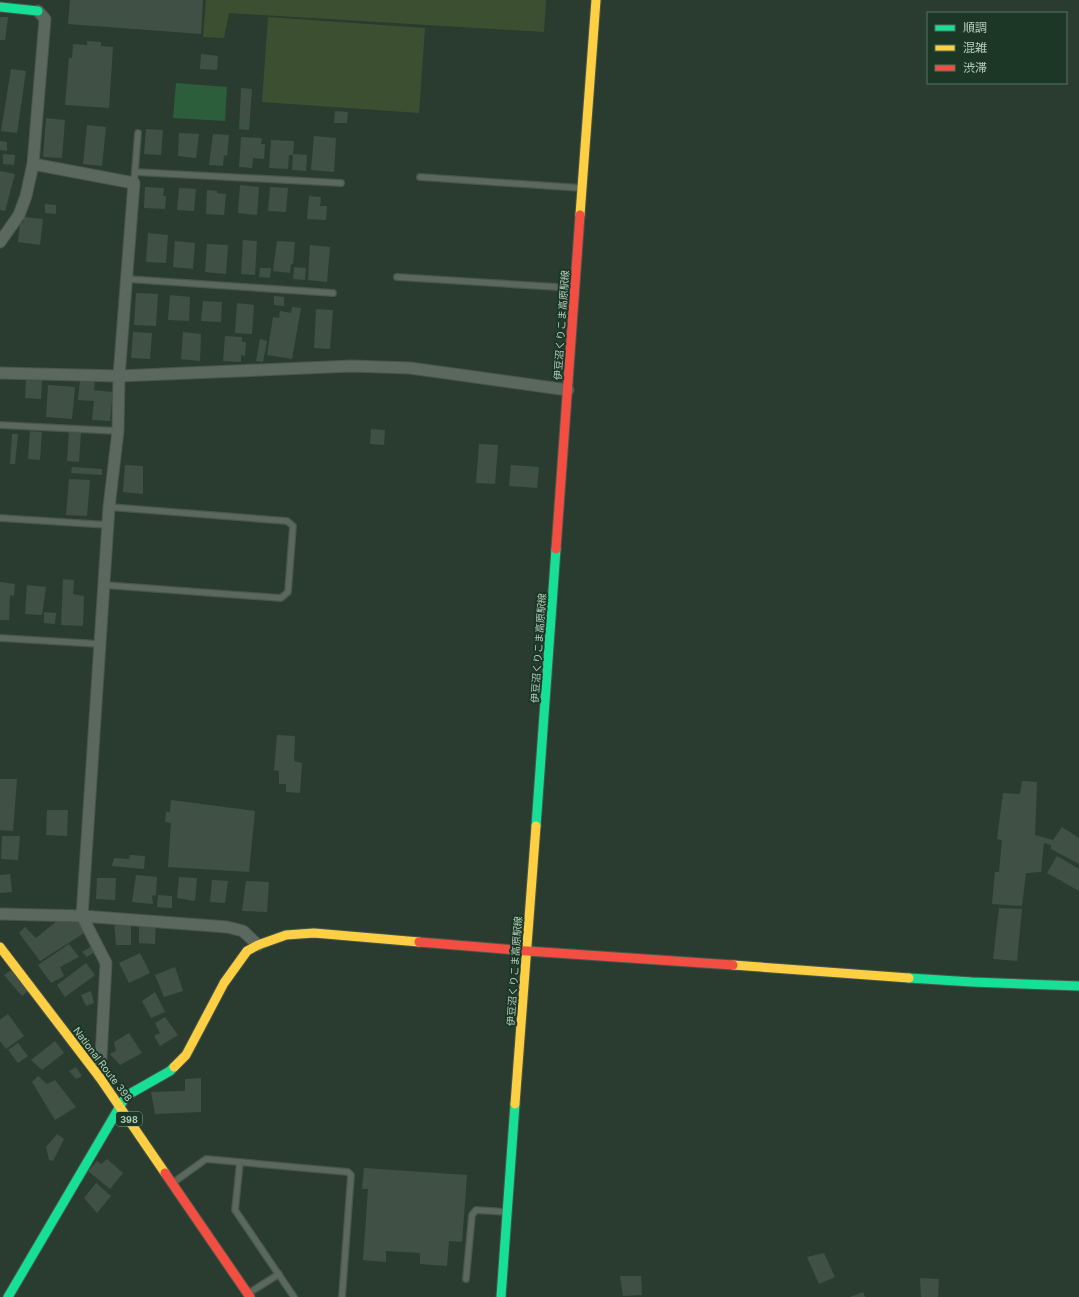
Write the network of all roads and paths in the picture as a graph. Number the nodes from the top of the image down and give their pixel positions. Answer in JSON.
{"nodes":[{"id":1,"x":596,"y":0,"type":"edge"},
{"id":2,"x":0,"y":7,"type":"edge"},
{"id":3,"x":38,"y":11,"type":"joint"},
{"id":4,"x":138,"y":132,"type":"dead end"},
{"id":5,"x":33,"y":164,"type":"junction"},
{"id":6,"x":134,"y":178,"type":"junction"},
{"id":7,"x":420,"y":178,"type":"dead end"},
{"id":8,"x":341,"y":183,"type":"dead end"},
{"id":9,"x":581,"y":188,"type":"junction"},
{"id":10,"x":0,"y":242,"type":"edge"},
{"id":11,"x":397,"y":277,"type":"dead end"},
{"id":12,"x":127,"y":279,"type":"junction"},
{"id":13,"x":575,"y":288,"type":"junction"},
{"id":14,"x":334,"y":293,"type":"dead end"},
{"id":15,"x":0,"y":373,"type":"edge"},
{"id":16,"x":119,"y":376,"type":"junction"},
{"id":17,"x":568,"y":390,"type":"junction"},
{"id":18,"x":0,"y":424,"type":"edge"},
{"id":19,"x":118,"y":431,"type":"junction"},
{"id":20,"x":109,"y":507,"type":"junction"},
{"id":21,"x":0,"y":518,"type":"edge"},
{"id":22,"x":108,"y":525,"type":"junction"},
{"id":23,"x":104,"y":584,"type":"junction"},
{"id":24,"x":0,"y":638,"type":"edge"},
{"id":25,"x":100,"y":644,"type":"junction"},
{"id":26,"x":0,"y":914,"type":"edge"},
{"id":27,"x":82,"y":916,"type":"junction"},
{"id":28,"x":258,"y":945,"type":"junction"},
{"id":29,"x":0,"y":947,"type":"edge"},
{"id":30,"x":527,"y":951,"type":"junction"},
{"id":31,"x":1079,"y":986,"type":"edge"},
{"id":32,"x":100,"y":1078,"type":"junction"},
{"id":33,"x":120,"y":1105,"type":"junction"},
{"id":34,"x":240,"y":1162,"type":"junction"},
{"id":35,"x":173,"y":1183,"type":"junction"},
{"id":36,"x":508,"y":1212,"type":"junction"},
{"id":37,"x":279,"y":1274,"type":"junction"},
{"id":38,"x":466,"y":1279,"type":"dead end"},
{"id":39,"x":249,"y":1295,"type":"edge"},
{"id":40,"x":8,"y":1297,"type":"edge"},
{"id":41,"x":294,"y":1297,"type":"edge"},
{"id":42,"x":342,"y":1297,"type":"edge"},
{"id":43,"x":501,"y":1297,"type":"edge"}],
"edges":[{"from":1,"to":9,"type":"main road","name":"伊豆沼くりこま高原駅線"},
{"from":2,"to":3,"type":"main road"},
{"from":3,"to":5,"type":"street"},
{"from":4,"to":6,"type":"lane"},
{"from":5,"to":6,"type":"street"},
{"from":5,"to":10,"type":"street"},
{"from":6,"to":8,"type":"lane"},
{"from":6,"to":12,"type":"street"},
{"from":7,"to":9,"type":"lane"},
{"from":9,"to":13,"type":"main road","name":"伊豆沼くりこま高原駅線"},
{"from":11,"to":13,"type":"lane"},
{"from":12,"to":14,"type":"lane"},
{"from":12,"to":16,"type":"street"},
{"from":13,"to":17,"type":"main road","name":"伊豆沼くりこま高原駅線"},
{"from":15,"to":16,"type":"street"},
{"from":16,"to":17,"type":"street"},
{"from":16,"to":19,"type":"street"},
{"from":17,"to":30,"type":"main road","name":"伊豆沼くりこま高原駅線"},
{"from":18,"to":19,"type":"lane"},
{"from":19,"to":20,"type":"street"},
{"from":20,"to":22,"type":"street"},
{"from":20,"to":23,"type":"lane"},
{"from":21,"to":22,"type":"lane"},
{"from":22,"to":23,"type":"street"},
{"from":23,"to":25,"type":"street"},
{"from":24,"to":25,"type":"lane"},
{"from":25,"to":27,"type":"street"},
{"from":26,"to":27,"type":"street"},
{"from":27,"to":28,"type":"street"},
{"from":27,"to":32,"type":"street"},
{"from":28,"to":30,"type":"main road"},
{"from":28,"to":33,"type":"main road"},
{"from":29,"to":32,"type":"main road","name":"National Route 398","number":"398"},
{"from":30,"to":31,"type":"main road"},
{"from":30,"to":36,"type":"main road","name":"伊豆沼くりこま高原駅線"},
{"from":32,"to":33,"type":"main road","name":"National Route 398","number":"398"},
{"from":33,"to":35,"type":"main road","name":"National Route 398","number":"398"},
{"from":33,"to":40,"type":"main road"},
{"from":34,"to":35,"type":"lane"},
{"from":34,"to":37,"type":"lane"},
{"from":34,"to":42,"type":"lane"},
{"from":35,"to":39,"type":"main road","name":"National Route 398","number":"398"},
{"from":36,"to":38,"type":"lane"},
{"from":36,"to":43,"type":"main road","name":"伊豆沼くりこま高原駅線"},
{"from":37,"to":39,"type":"lane"},
{"from":37,"to":41,"type":"lane"}]}
